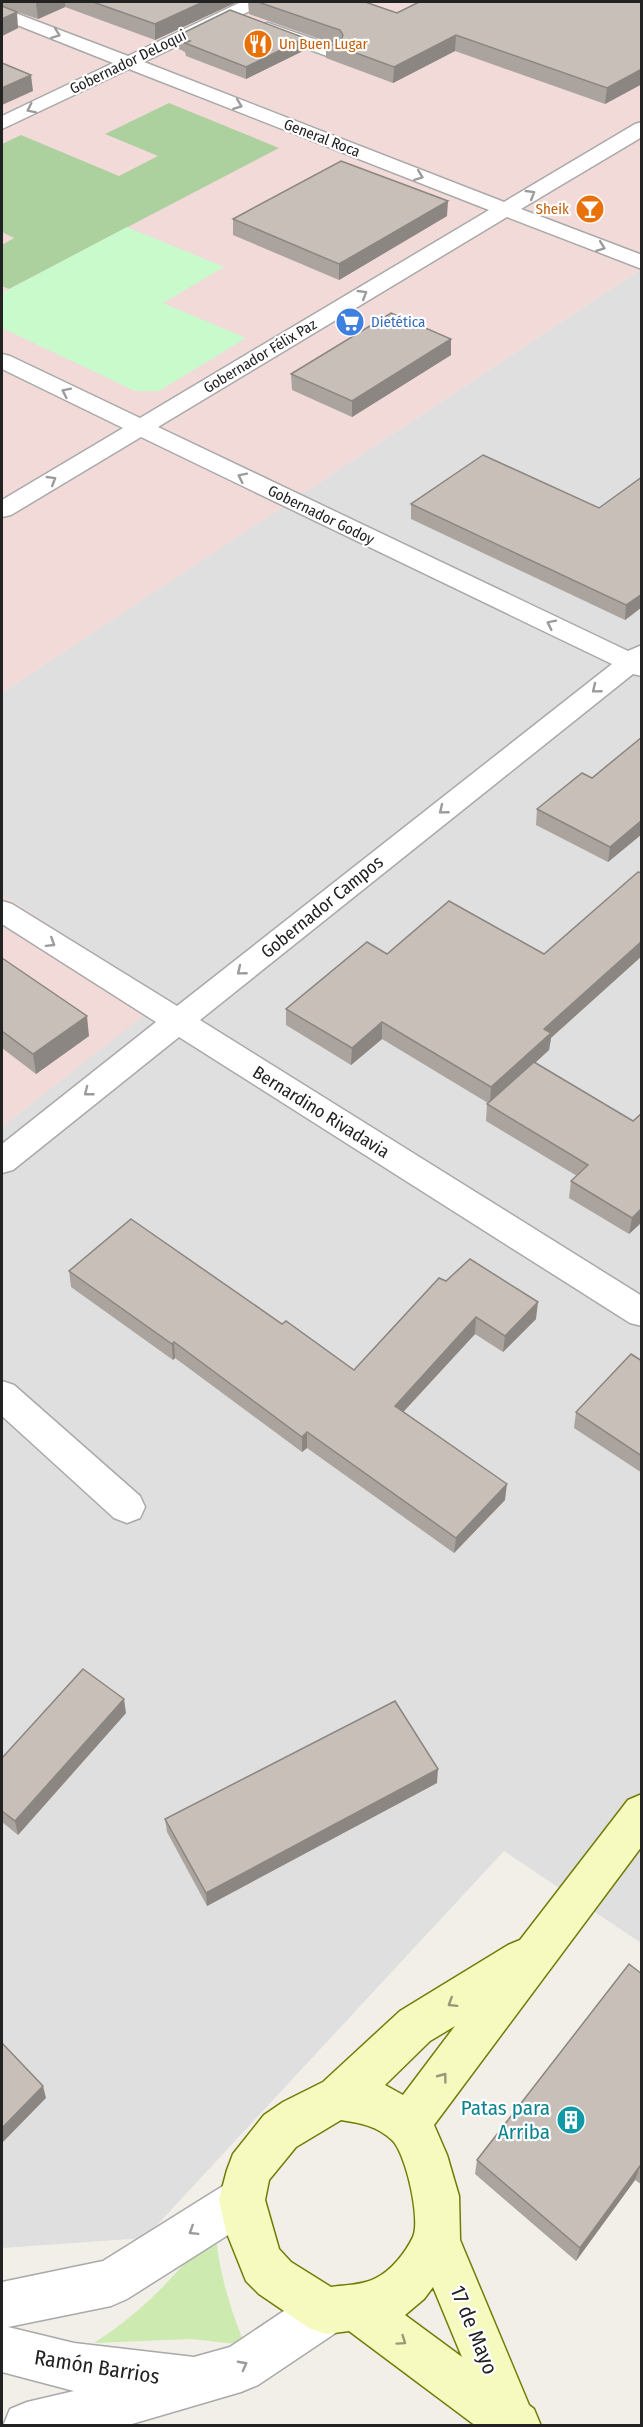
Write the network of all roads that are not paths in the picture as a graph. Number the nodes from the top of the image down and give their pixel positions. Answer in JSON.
{"nodes":[{"id":1,"x":254,"y":2,"type":"edge"},
{"id":2,"x":2,"y":13,"type":"edge"},
{"id":3,"x":228,"y":14,"type":"junction"},
{"id":4,"x":333,"y":52,"type":"edge"},
{"id":5,"x":127,"y":62,"type":"junction"},
{"id":6,"x":2,"y":123,"type":"edge"},
{"id":7,"x":642,"y":128,"type":"edge"},
{"id":8,"x":504,"y":210,"type":"junction"},
{"id":9,"x":642,"y":263,"type":"edge"},
{"id":10,"x":2,"y":361,"type":"edge"},
{"id":11,"x":140,"y":428,"type":"junction"},
{"id":12,"x":2,"y":510,"type":"edge"},
{"id":13,"x":638,"y":661,"type":"edge"},
{"id":14,"x":2,"y":911,"type":"edge"},
{"id":15,"x":177,"y":1022,"type":"junction"},
{"id":16,"x":2,"y":1161,"type":"edge"},
{"id":17,"x":642,"y":1313,"type":"edge"},
{"id":18,"x":2,"y":1395,"type":"edge"},
{"id":19,"x":128,"y":1507,"type":"dead end"},
{"id":20,"x":642,"y":1813,"type":"edge"},
{"id":21,"x":538,"y":1951,"type":"junction"},
{"id":22,"x":339,"y":2098,"type":"junction"},
{"id":23,"x":408,"y":2124,"type":"junction"},
{"id":24,"x":242,"y":2200,"type":"junction"},
{"id":25,"x":437,"y":2242,"type":"junction"},
{"id":26,"x":2,"y":2305,"type":"edge"},
{"id":27,"x":340,"y":2309,"type":"junction"},
{"id":28,"x":2,"y":2349,"type":"edge"},
{"id":29,"x":194,"y":2381,"type":"junction"},
{"id":30,"x":513,"y":2422,"type":"edge"},
{"id":31,"x":27,"y":2426,"type":"edge"}],
"edges":[{"from":1,"to":3,"type":"street","name":"Gobernador DeLoqui"},
{"from":2,"to":5,"type":"street","name":"General Roca","one_way":true},
{"from":3,"to":4,"type":"lane"},
{"from":3,"to":5,"type":"street","name":"Gobernador DeLoqui"},
{"from":5,"to":6,"type":"street","name":"Gobernador DeLoqui","one_way":true},
{"from":5,"to":8,"type":"street","name":"General Roca","one_way":true},
{"from":8,"to":7,"type":"street","name":"Gobernador Félix Paz","one_way":true},
{"from":8,"to":9,"type":"street","name":"General Roca","one_way":true},
{"from":11,"to":8,"type":"street","name":"Gobernador Félix Paz","one_way":true},
{"from":11,"to":10,"type":"street","name":"Gobernador Godoy","one_way":true},
{"from":12,"to":11,"type":"street","name":"Gobernador Félix Paz","one_way":true},
{"from":13,"to":11,"type":"street","name":"Gobernador Godoy","one_way":true},
{"from":13,"to":15,"type":"street","name":"Gobernador Campos","one_way":true},
{"from":14,"to":15,"type":"street","name":"Bernardino Rivadavia","one_way":true},
{"from":15,"to":16,"type":"street","name":"Gobernador Campos","one_way":true},
{"from":15,"to":17,"type":"street","name":"Bernardino Rivadavia"},
{"from":18,"to":19,"type":"street"},
{"from":20,"to":21,"type":"main road"},
{"from":21,"to":22,"type":"main road","one_way":true},
{"from":23,"to":21,"type":"main road","one_way":true},
{"from":22,"to":23,"type":"main road"},
{"from":22,"to":24,"type":"main road"},
{"from":23,"to":25,"type":"main road"},
{"from":24,"to":26,"type":"street","one_way":true},
{"from":24,"to":27,"type":"main road"},
{"from":25,"to":27,"type":"main road"},
{"from":25,"to":30,"type":"main road","name":"17 de Mayo"},
{"from":29,"to":27,"type":"street","name":"Ramón Barrios","one_way":true},
{"from":27,"to":30,"type":"main road","name":"17 de Mayo","one_way":true},
{"from":28,"to":29,"type":"street","name":"Ramón Barrios"},
{"from":29,"to":31,"type":"street","name":"Ramón Barrios"}]}
